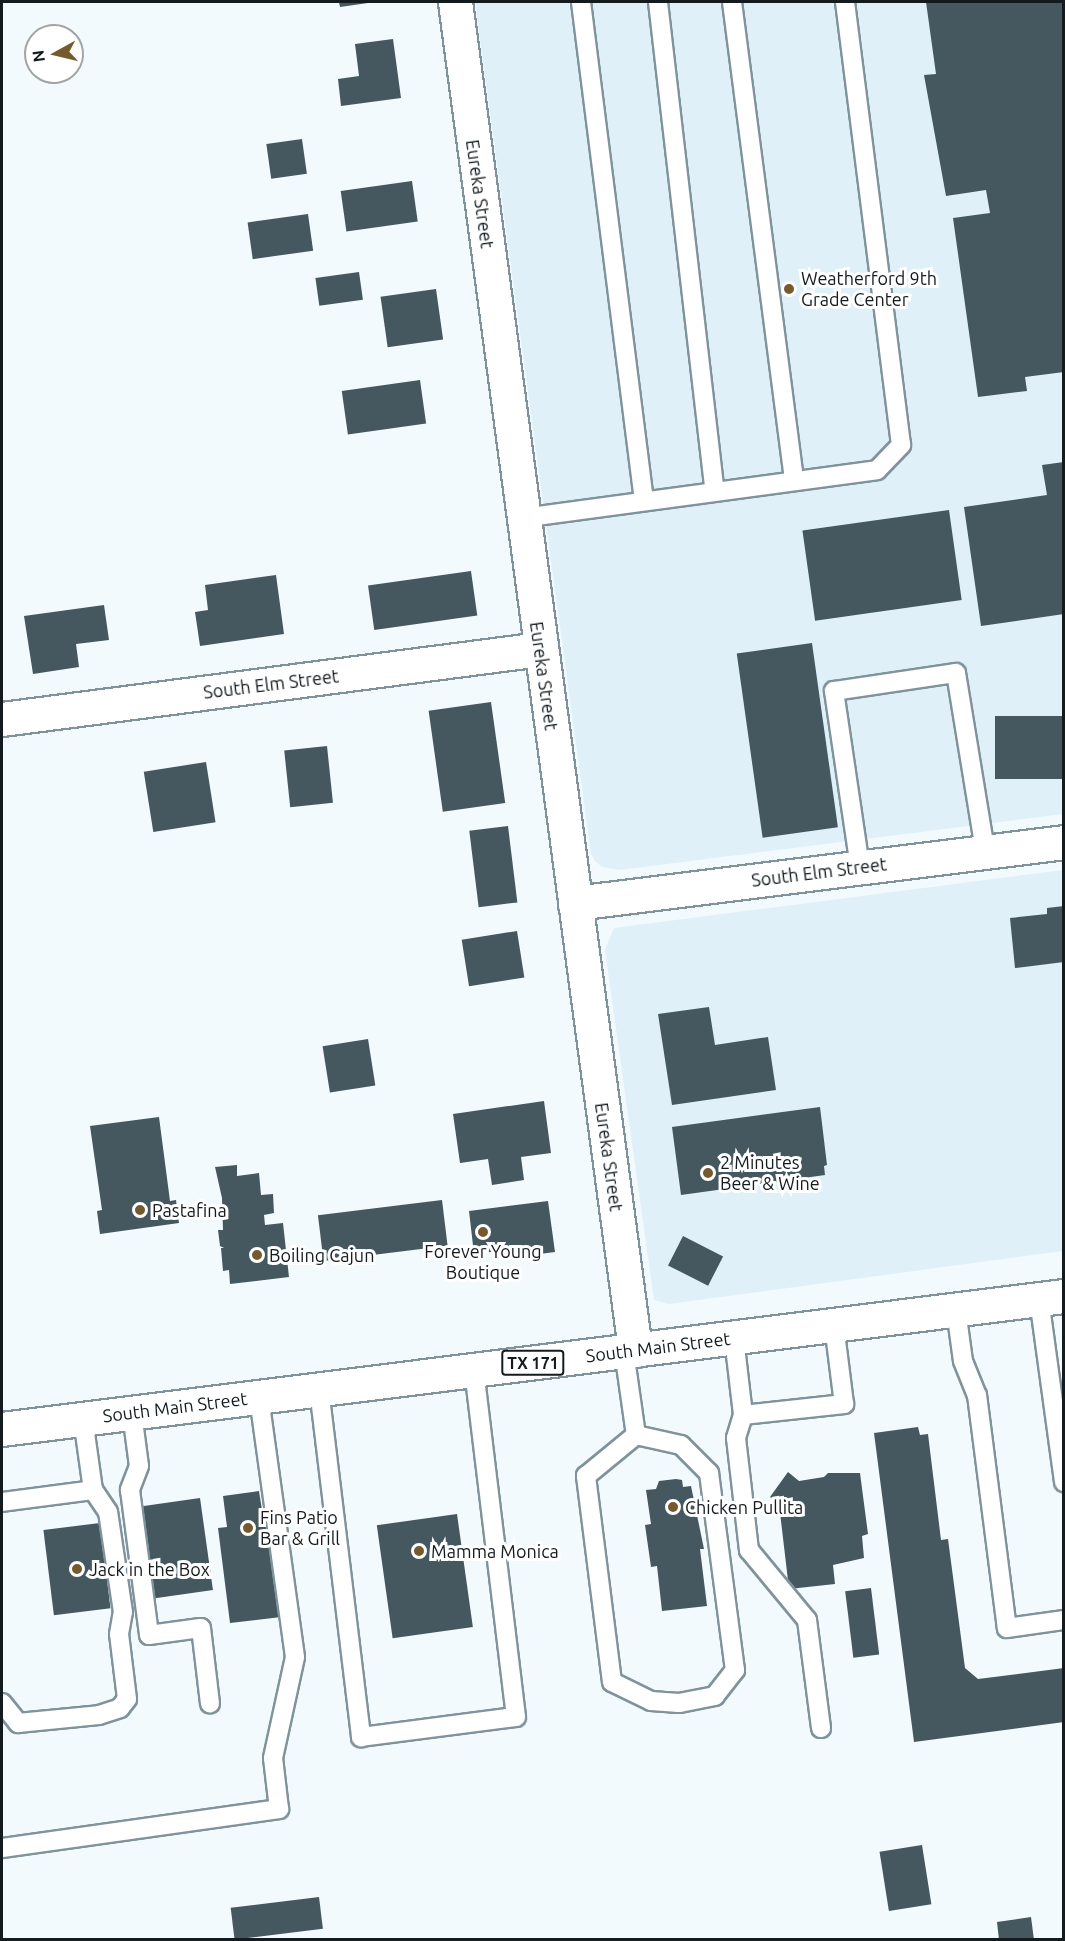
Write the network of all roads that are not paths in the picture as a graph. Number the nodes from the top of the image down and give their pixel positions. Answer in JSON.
{"nodes":[{"id":1,"x":455,"y":2,"type":"edge"},
{"id":2,"x":580,"y":2,"type":"edge"},
{"id":3,"x":658,"y":2,"type":"edge"},
{"id":4,"x":732,"y":2,"type":"edge"},
{"id":5,"x":845,"y":2,"type":"edge"},
{"id":6,"x":794,"y":481,"type":"junction"},
{"id":7,"x":715,"y":491,"type":"junction"},
{"id":8,"x":644,"y":501,"type":"junction"},
{"id":9,"x":523,"y":518,"type":"junction"},
{"id":10,"x":540,"y":649,"type":"junction"},
{"id":11,"x":2,"y":718,"type":"edge"},
{"id":12,"x":1064,"y":842,"type":"edge"},
{"id":13,"x":985,"y":851,"type":"junction"},
{"id":14,"x":860,"y":867,"type":"junction"},
{"id":15,"x":575,"y":903,"type":"junction"},
{"id":16,"x":1051,"y":1298,"type":"edge"},
{"id":17,"x":956,"y":1310,"type":"junction"},
{"id":18,"x":834,"y":1325,"type":"junction"},
{"id":19,"x":734,"y":1338,"type":"junction"},
{"id":20,"x":630,"y":1350,"type":"junction"},
{"id":21,"x":474,"y":1370,"type":"junction"},
{"id":22,"x":319,"y":1389,"type":"junction"},
{"id":23,"x":1058,"y":1393,"type":"edge"},
{"id":24,"x":259,"y":1397,"type":"junction"},
{"id":25,"x":132,"y":1413,"type":"junction"},
{"id":26,"x":743,"y":1415,"type":"junction"},
{"id":27,"x":83,"y":1419,"type":"junction"},
{"id":28,"x":2,"y":1428,"type":"edge"},
{"id":29,"x":636,"y":1435,"type":"junction"},
{"id":30,"x":1064,"y":1482,"type":"edge"},
{"id":31,"x":93,"y":1490,"type":"junction"},
{"id":32,"x":2,"y":1502,"type":"edge"},
{"id":33,"x":1064,"y":1620,"type":"edge"},
{"id":34,"x":2,"y":1703,"type":"edge"},
{"id":35,"x":210,"y":1703,"type":"dead end"},
{"id":36,"x":821,"y":1728,"type":"dead end"},
{"id":37,"x":2,"y":1848,"type":"edge"}],
"edges":[{"from":1,"to":9,"type":"street","name":"Eureka Street"},
{"from":2,"to":8,"type":"lane"},
{"from":3,"to":7,"type":"lane"},
{"from":4,"to":6,"type":"lane"},
{"from":5,"to":6,"type":"lane"},
{"from":6,"to":7,"type":"lane"},
{"from":7,"to":8,"type":"lane"},
{"from":8,"to":9,"type":"lane"},
{"from":9,"to":10,"type":"street","name":"Eureka Street"},
{"from":10,"to":11,"type":"street","name":"South Elm Street"},
{"from":10,"to":15,"type":"street","name":"Eureka Street"},
{"from":12,"to":13,"type":"street","name":"South Elm Street"},
{"from":13,"to":14,"type":"street","name":"South Elm Street"},
{"from":13,"to":14,"type":"lane"},
{"from":14,"to":15,"type":"street","name":"South Elm Street"},
{"from":15,"to":20,"type":"street","name":"Eureka Street"},
{"from":16,"to":17,"type":"street","name":"South Main Street","number":"TX 171"},
{"from":16,"to":23,"type":"lane"},
{"from":17,"to":18,"type":"street","name":"South Main Street","number":"TX 171"},
{"from":17,"to":33,"type":"lane"},
{"from":18,"to":19,"type":"street","name":"South Main Street","number":"TX 171"},
{"from":18,"to":26,"type":"lane"},
{"from":19,"to":20,"type":"street","name":"South Main Street","number":"TX 171"},
{"from":19,"to":26,"type":"lane"},
{"from":20,"to":21,"type":"street","name":"South Main Street","number":"TX 171"},
{"from":20,"to":29,"type":"lane"},
{"from":21,"to":22,"type":"street","name":"South Main Street","number":"TX 171"},
{"from":21,"to":22,"type":"lane"},
{"from":22,"to":24,"type":"street","name":"South Main Street","number":"TX 171"},
{"from":23,"to":30,"type":"lane"},
{"from":24,"to":25,"type":"street","name":"South Main Street","number":"TX 171"},
{"from":24,"to":37,"type":"lane"},
{"from":25,"to":27,"type":"street","name":"South Main Street","number":"TX 171"},
{"from":25,"to":35,"type":"lane"},
{"from":26,"to":36,"type":"lane"},
{"from":27,"to":28,"type":"street","name":"South Main Street","number":"TX 171"},
{"from":27,"to":31,"type":"lane"},
{"from":29,"to":29,"type":"lane"},
{"from":31,"to":32,"type":"lane"},
{"from":31,"to":34,"type":"lane"}]}
